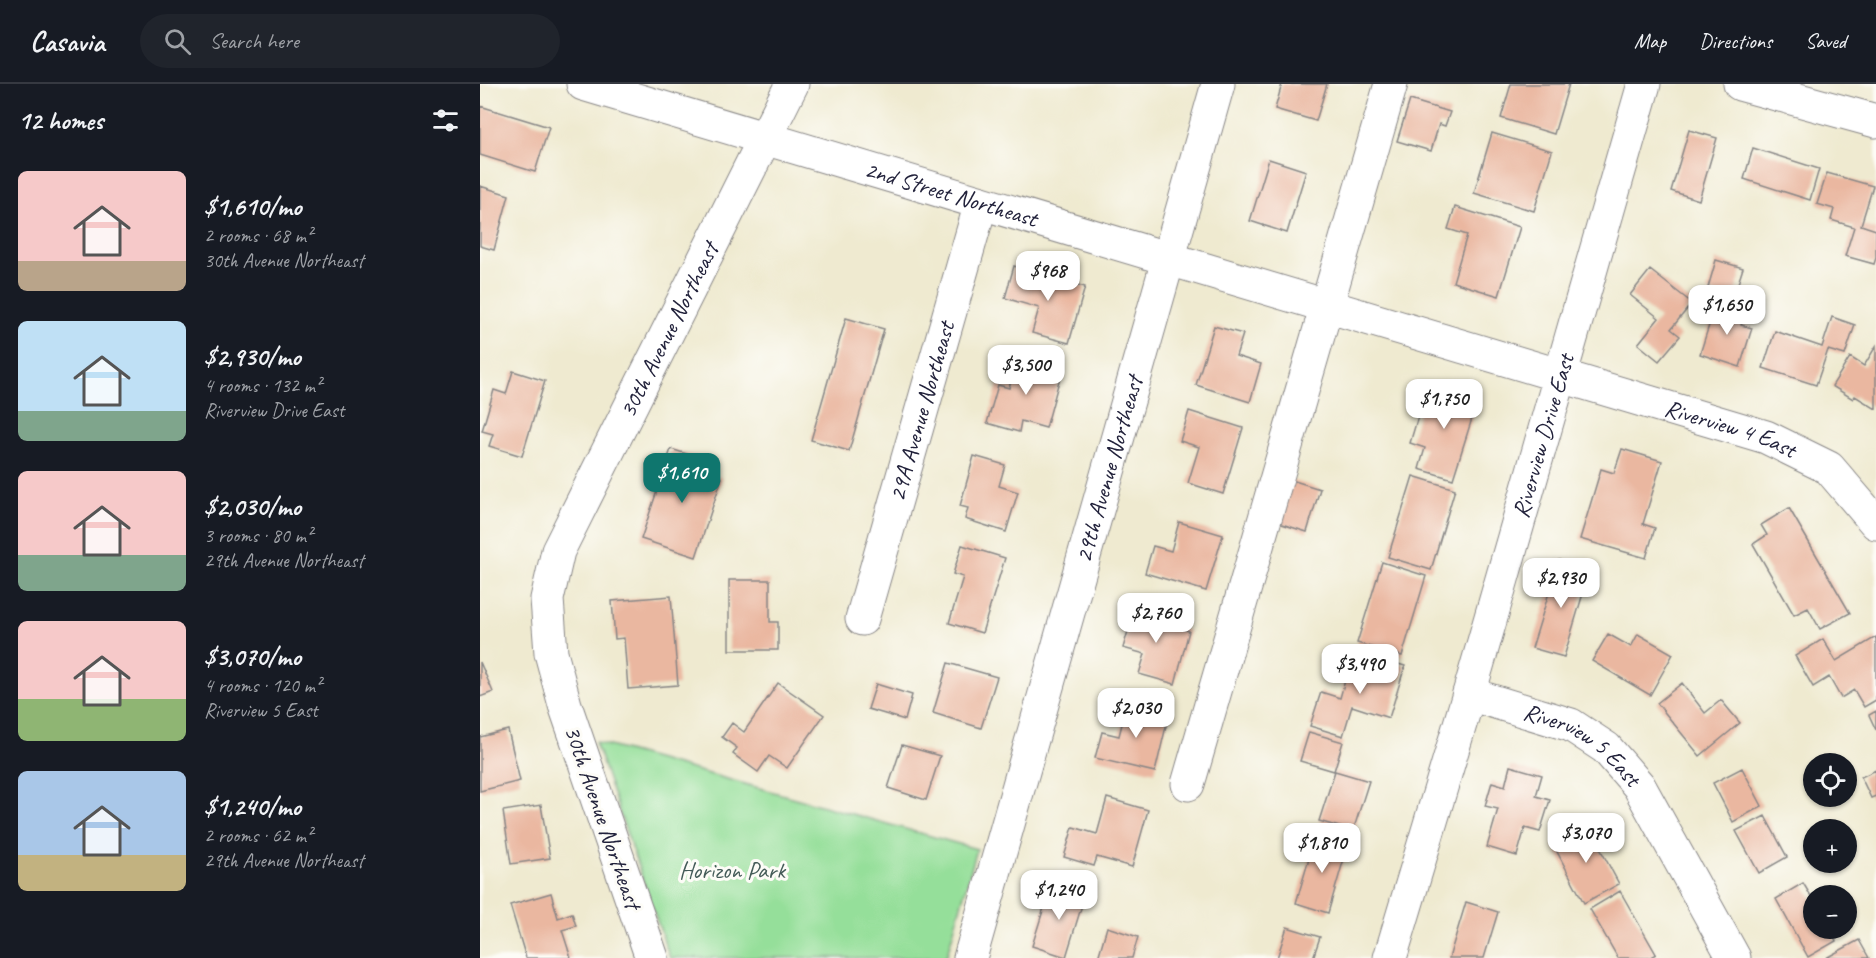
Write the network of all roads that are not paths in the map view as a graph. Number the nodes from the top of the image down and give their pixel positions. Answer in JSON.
{"nodes":[{"id":1,"x":583,"y":84,"type":"edge"},
{"id":2,"x":792,"y":84,"type":"edge"},
{"id":3,"x":1218,"y":84,"type":"edge"},
{"id":4,"x":1391,"y":84,"type":"edge"},
{"id":5,"x":1644,"y":84,"type":"edge"},
{"id":6,"x":1740,"y":84,"type":"edge"},
{"id":7,"x":1876,"y":121,"type":"edge"},
{"id":8,"x":765,"y":138,"type":"junction"},
{"id":9,"x":981,"y":203,"type":"junction"},
{"id":10,"x":1170,"y":259,"type":"junction"},
{"id":11,"x":1328,"y":306,"type":"junction"},
{"id":12,"x":1560,"y":375,"type":"junction"},
{"id":13,"x":1876,"y":523,"type":"edge"},
{"id":14,"x":862,"y":619,"type":"dead end"},
{"id":15,"x":1469,"y":694,"type":"junction"},
{"id":16,"x":1188,"y":784,"type":"dead end"},
{"id":17,"x":652,"y":958,"type":"edge"},
{"id":18,"x":970,"y":958,"type":"edge"},
{"id":19,"x":1390,"y":958,"type":"edge"},
{"id":20,"x":1734,"y":958,"type":"edge"}],
"edges":[{"from":1,"to":8,"type":"street","name":"2nd Street Northeast"},
{"from":2,"to":8,"type":"street","name":"30th Avenue Northeast"},
{"from":3,"to":10,"type":"street","name":"29th Avenue Northeast"},
{"from":4,"to":11,"type":"street"},
{"from":5,"to":12,"type":"street","name":"Riverview Drive East"},
{"from":6,"to":7,"type":"street"},
{"from":8,"to":9,"type":"street","name":"2nd Street Northeast"},
{"from":8,"to":17,"type":"street","name":"30th Avenue Northeast"},
{"from":9,"to":10,"type":"street","name":"2nd Street Northeast"},
{"from":9,"to":14,"type":"street","name":"29A Avenue Northeast"},
{"from":10,"to":11,"type":"street","name":"2nd Street Northeast"},
{"from":10,"to":18,"type":"street","name":"29th Avenue Northeast"},
{"from":11,"to":12,"type":"street","name":"2nd Street Northeast"},
{"from":11,"to":16,"type":"street"},
{"from":12,"to":13,"type":"street","name":"Riverview 4 East"},
{"from":12,"to":15,"type":"street","name":"Riverview Drive East"},
{"from":15,"to":19,"type":"street","name":"Riverview Drive East"},
{"from":15,"to":20,"type":"street","name":"Riverview 5 East"}]}
